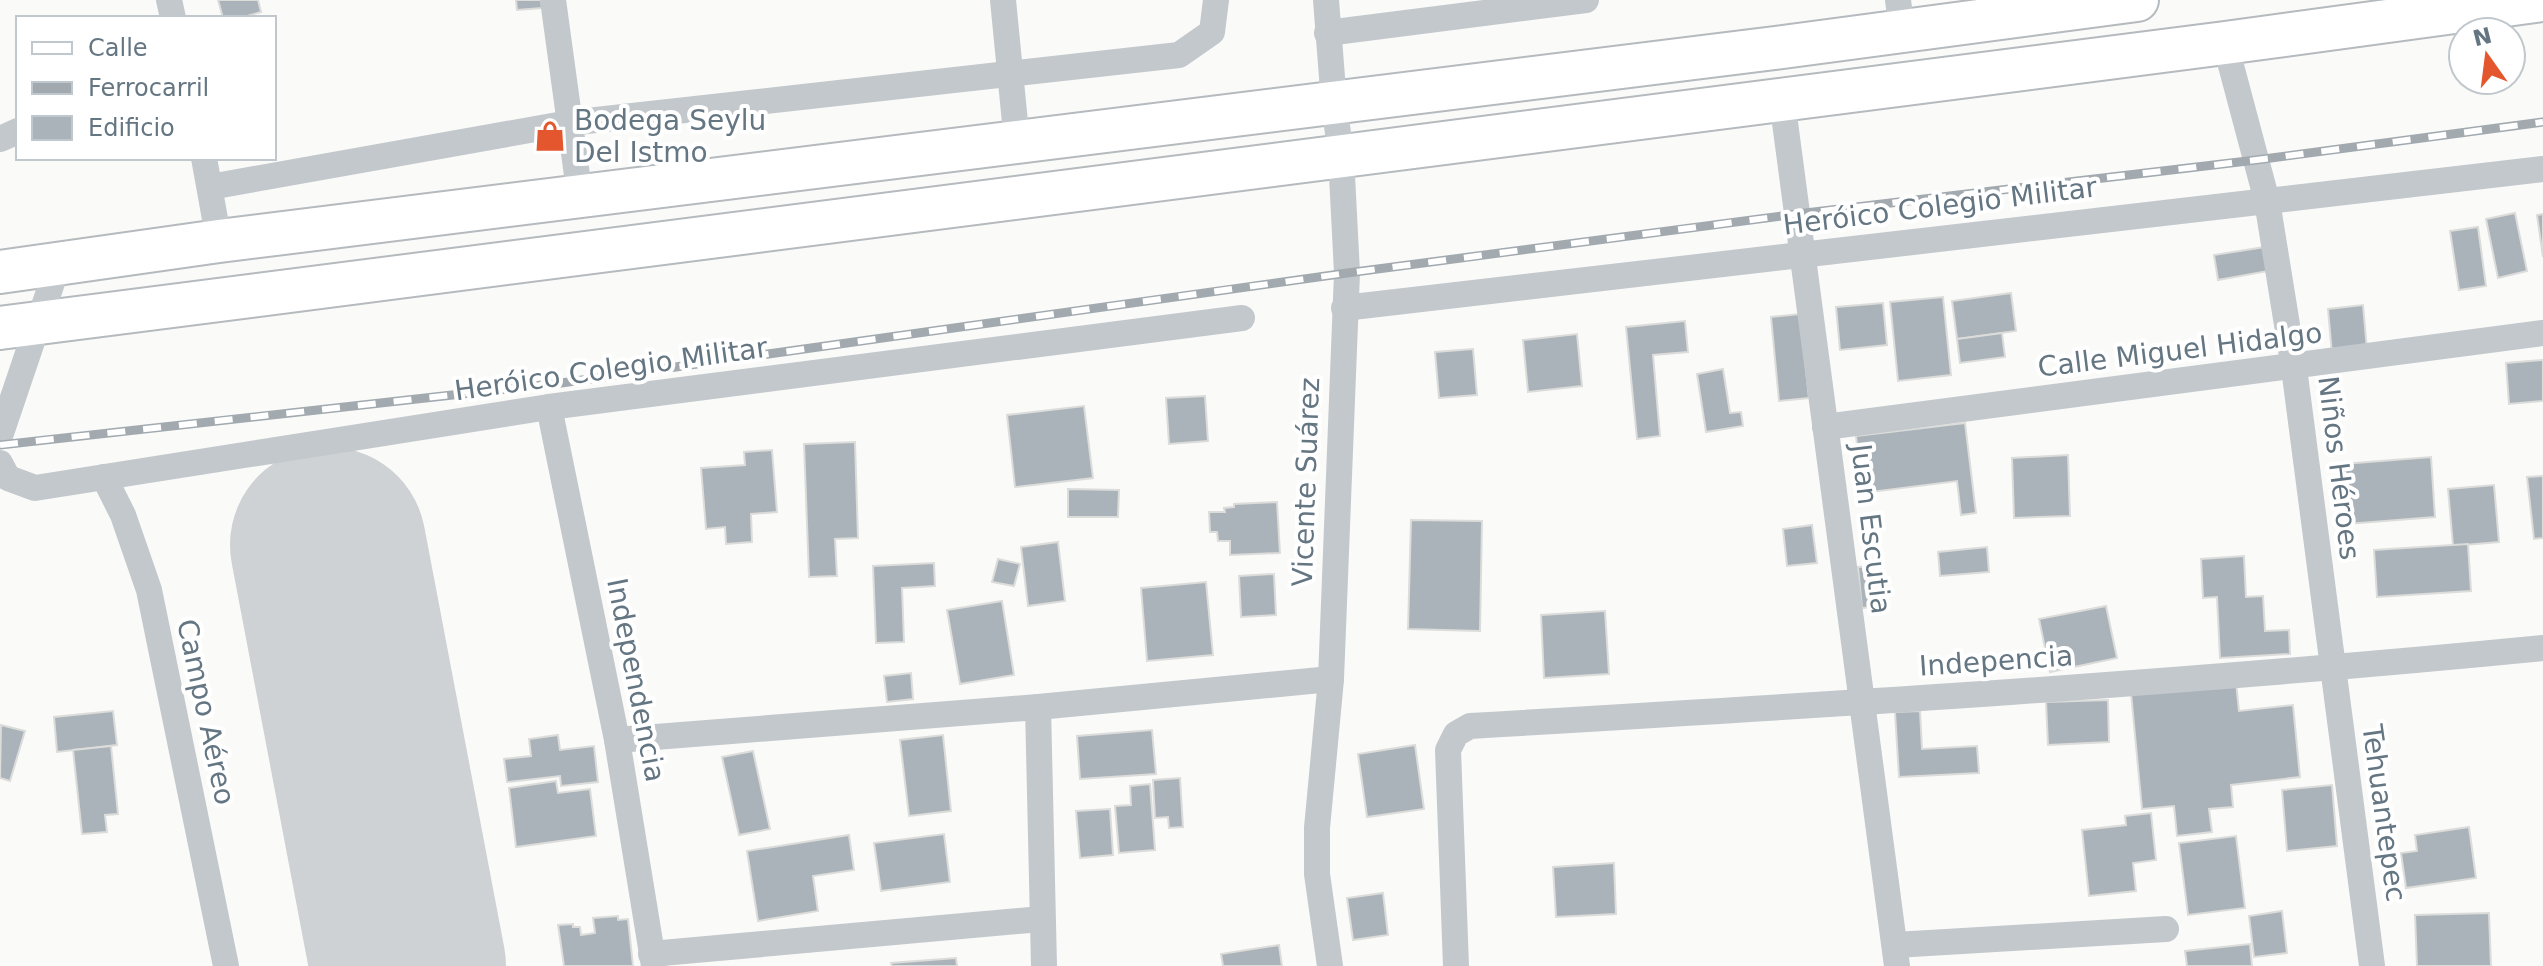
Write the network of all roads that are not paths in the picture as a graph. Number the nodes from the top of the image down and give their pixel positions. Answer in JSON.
{"nodes":[{"id":1,"x":553,"y":0,"type":"edge"},
{"id":2,"x":1003,"y":0,"type":"edge"},
{"id":3,"x":1216,"y":0,"type":"edge"},
{"id":4,"x":1326,"y":0,"type":"edge"},
{"id":5,"x":1586,"y":0,"type":"edge"},
{"id":6,"x":2137,"y":0,"type":"edge"},
{"id":7,"x":2542,"y":0,"type":"edge"},
{"id":8,"x":1900,"y":16,"type":"edge"},
{"id":9,"x":1327,"y":33,"type":"junction"},
{"id":10,"x":2225,"y":43,"type":"junction"},
{"id":11,"x":1010,"y":75,"type":"junction"},
{"id":12,"x":1782,"y":100,"type":"junction"},
{"id":13,"x":1334,"y":103,"type":"junction"},
{"id":14,"x":569,"y":123,"type":"junction"},
{"id":15,"x":1017,"y":143,"type":"junction"},
{"id":16,"x":1341,"y":156,"type":"junction"},
{"id":17,"x":204,"y":160,"type":"edge"},
{"id":18,"x":2543,"y":169,"type":"edge"},
{"id":19,"x":210,"y":187,"type":"junction"},
{"id":20,"x":580,"y":197,"type":"junction"},
{"id":21,"x":2267,"y":201,"type":"junction"},
{"id":22,"x":219,"y":241,"type":"junction"},
{"id":23,"x":1802,"y":254,"type":"junction"},
{"id":24,"x":59,"y":262,"type":"junction"},
{"id":25,"x":0,"y":272,"type":"edge"},
{"id":26,"x":1344,"y":308,"type":"junction"},
{"id":27,"x":1242,"y":318,"type":"dead end"},
{"id":28,"x":19,"y":326,"type":"edge"},
{"id":29,"x":2543,"y":333,"type":"edge"},
{"id":30,"x":2294,"y":368,"type":"junction"},
{"id":31,"x":549,"y":407,"type":"junction"},
{"id":32,"x":1825,"y":427,"type":"junction"},
{"id":33,"x":0,"y":436,"type":"edge"},
{"id":34,"x":0,"y":463,"type":"edge"},
{"id":35,"x":104,"y":477,"type":"junction"},
{"id":36,"x":2543,"y":648,"type":"edge"},
{"id":37,"x":2332,"y":668,"type":"junction"},
{"id":38,"x":1331,"y":679,"type":"junction"},
{"id":39,"x":1862,"y":703,"type":"junction"},
{"id":40,"x":1038,"y":707,"type":"junction"},
{"id":41,"x":617,"y":740,"type":"junction"},
{"id":42,"x":1041,"y":919,"type":"junction"},
{"id":43,"x":2166,"y":929,"type":"dead end"},
{"id":44,"x":1896,"y":956,"type":"edge"},
{"id":45,"x":652,"y":960,"type":"edge"},
{"id":46,"x":226,"y":966,"type":"edge"},
{"id":47,"x":1044,"y":966,"type":"edge"},
{"id":48,"x":1330,"y":966,"type":"edge"},
{"id":49,"x":1456,"y":966,"type":"edge"},
{"id":50,"x":2372,"y":966,"type":"edge"}],
"edges":[{"from":1,"to":14,"type":"street"},
{"from":2,"to":11,"type":"street"},
{"from":3,"to":11,"type":"street"},
{"from":4,"to":9,"type":"street","name":"Vicente Suárez"},
{"from":5,"to":9,"type":"street"},
{"from":6,"to":8,"type":"main road"},
{"from":7,"to":10,"type":"main road"},
{"from":8,"to":13,"type":"main road"},
{"from":9,"to":13,"type":"street","name":"Vicente Suárez"},
{"from":10,"to":12,"type":"main road"},
{"from":10,"to":21,"type":"street","name":"Niños Héroes"},
{"from":11,"to":14,"type":"street"},
{"from":11,"to":15,"type":"street"},
{"from":12,"to":16,"type":"main road"},
{"from":12,"to":23,"type":"street","name":"Juan Escutia"},
{"from":13,"to":15,"type":"main road"},
{"from":13,"to":16,"type":"street","name":"Vicente Suárez"},
{"from":14,"to":19,"type":"street"},
{"from":14,"to":20,"type":"street"},
{"from":15,"to":20,"type":"main road"},
{"from":16,"to":26,"type":"street","name":"Vicente Suárez"},
{"from":16,"to":28,"type":"main road"},
{"from":17,"to":19,"type":"street"},
{"from":18,"to":21,"type":"street","name":"Heróico Colegio Militar"},
{"from":19,"to":22,"type":"street"},
{"from":20,"to":22,"type":"main road"},
{"from":21,"to":23,"type":"street","name":"Heróico Colegio Militar"},
{"from":21,"to":30,"type":"street","name":"Niños Héroes"},
{"from":22,"to":24,"type":"main road"},
{"from":23,"to":26,"type":"street","name":"Heróico Colegio Militar"},
{"from":23,"to":32,"type":"street","name":"Juan Escutia"},
{"from":24,"to":25,"type":"main road"},
{"from":24,"to":28,"type":"street"},
{"from":26,"to":38,"type":"street","name":"Vicente Suárez"},
{"from":27,"to":31,"type":"street","name":"Heróico Colegio Militar"},
{"from":28,"to":33,"type":"street"},
{"from":29,"to":30,"type":"street","name":"Calle Miguel Hidalgo"},
{"from":30,"to":32,"type":"street","name":"Calle Miguel Hidalgo"},
{"from":30,"to":37,"type":"street","name":"Niños Héroes"},
{"from":31,"to":35,"type":"street","name":"Heróico Colegio Militar"},
{"from":31,"to":41,"type":"street","name":"Independencia"},
{"from":32,"to":39,"type":"street","name":"Juan Escutia"},
{"from":34,"to":35,"type":"street","name":"Heróico Colegio Militar"},
{"from":35,"to":46,"type":"street","name":"Campo Aéreo"},
{"from":36,"to":37,"type":"street","name":"Indepencia"},
{"from":37,"to":39,"type":"street","name":"Indepencia"},
{"from":37,"to":50,"type":"street","name":"Tehuantepec"},
{"from":38,"to":40,"type":"street"},
{"from":38,"to":48,"type":"street","name":"Vicente Suárez"},
{"from":39,"to":44,"type":"street","name":"Juan Escutia"},
{"from":39,"to":49,"type":"street","name":"Indepencia"},
{"from":40,"to":41,"type":"street"},
{"from":40,"to":42,"type":"street"},
{"from":41,"to":45,"type":"street","name":"Independencia"},
{"from":42,"to":45,"type":"street"},
{"from":42,"to":47,"type":"street"},
{"from":43,"to":44,"type":"street"}]}
